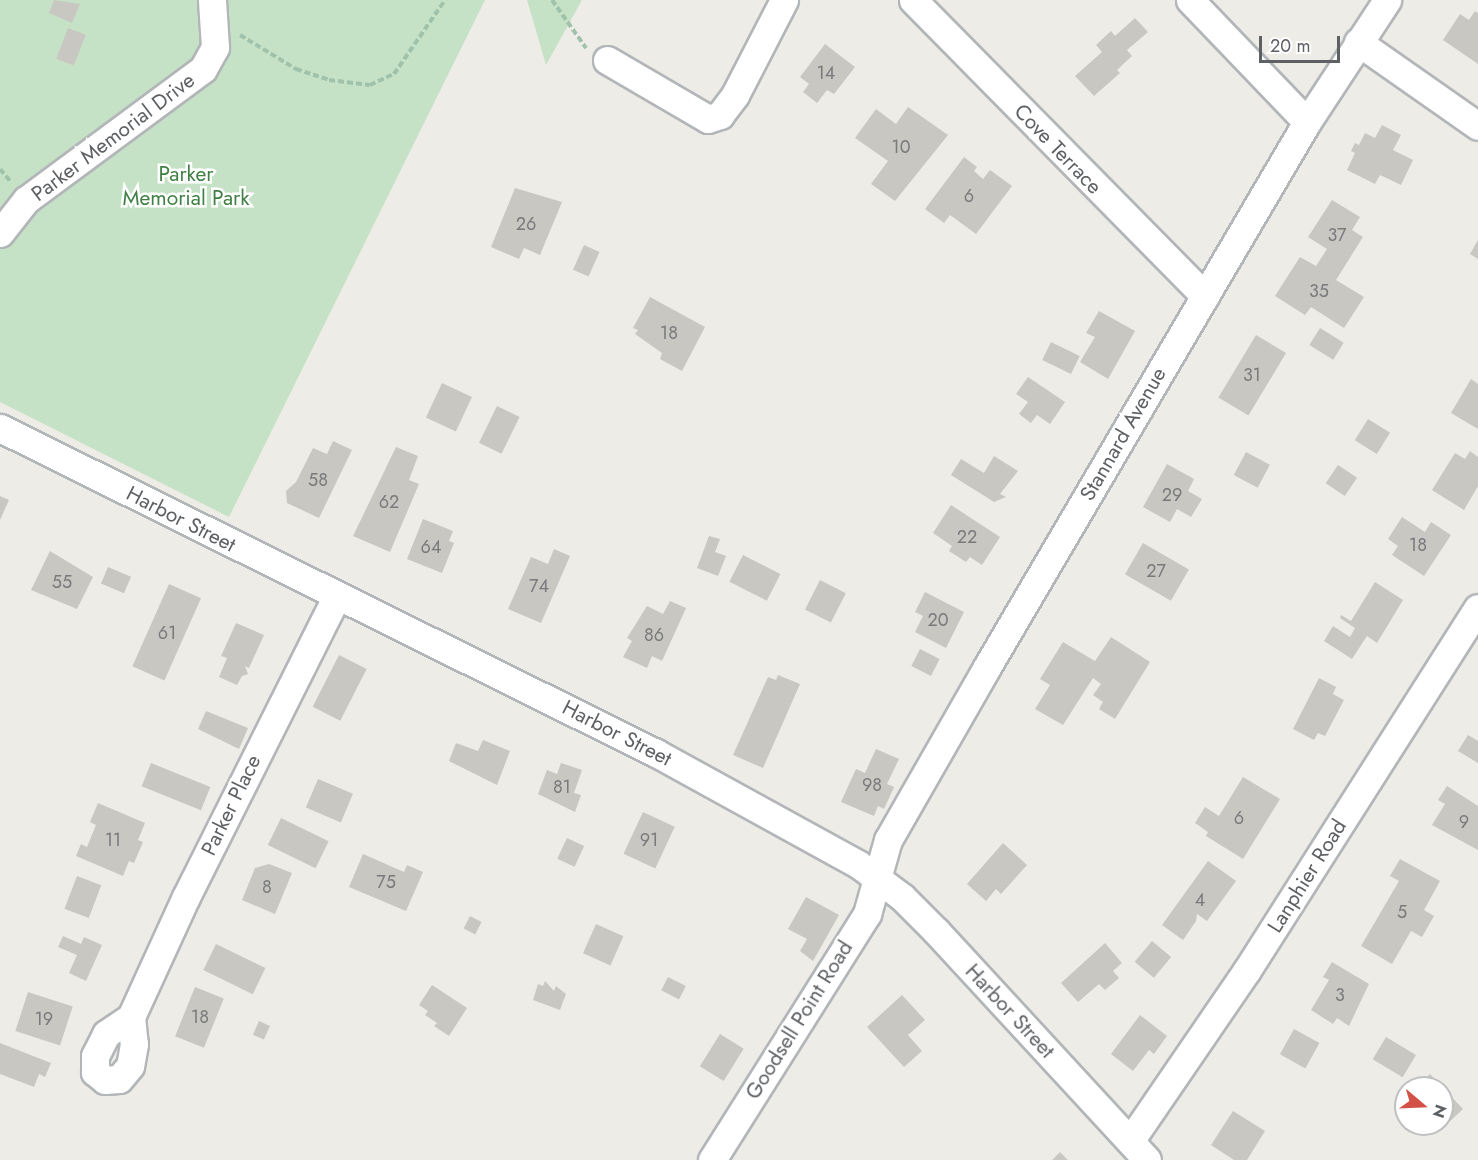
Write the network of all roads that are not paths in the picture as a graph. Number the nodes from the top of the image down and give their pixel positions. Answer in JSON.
{"nodes":[{"id":1,"x":784,"y":0,"type":"edge"},
{"id":2,"x":913,"y":0,"type":"edge"},
{"id":3,"x":1190,"y":0,"type":"edge"},
{"id":4,"x":1388,"y":0,"type":"edge"},
{"id":5,"x":214,"y":8,"type":"edge"},
{"id":6,"x":1358,"y":42,"type":"junction"},
{"id":7,"x":607,"y":60,"type":"road end"},
{"id":8,"x":1308,"y":122,"type":"junction"},
{"id":9,"x":1478,"y":126,"type":"edge"},
{"id":10,"x":0,"y":233,"type":"edge"},
{"id":11,"x":1205,"y":296,"type":"junction"},
{"id":12,"x":0,"y":428,"type":"edge"},
{"id":13,"x":337,"y":596,"type":"junction"},
{"id":14,"x":1478,"y":608,"type":"edge"},
{"id":15,"x":878,"y":877,"type":"junction"},
{"id":16,"x":130,"y":1017,"type":"dead end"},
{"id":17,"x":1139,"y":1151,"type":"edge"},
{"id":18,"x":712,"y":1160,"type":"edge"}],
"edges":[{"from":1,"to":7,"type":"street"},
{"from":2,"to":11,"type":"street","name":"Cove Terrace"},
{"from":3,"to":8,"type":"street"},
{"from":4,"to":6,"type":"street","name":"Stannard Avenue"},
{"from":5,"to":10,"type":"street","name":"Parker Memorial Drive"},
{"from":6,"to":8,"type":"street","name":"Stannard Avenue"},
{"from":6,"to":9,"type":"street"},
{"from":8,"to":11,"type":"street","name":"Stannard Avenue"},
{"from":11,"to":15,"type":"street","name":"Stannard Avenue"},
{"from":12,"to":13,"type":"street","name":"Harbor Street"},
{"from":13,"to":15,"type":"street","name":"Harbor Street"},
{"from":13,"to":16,"type":"street","name":"Parker Place"},
{"from":14,"to":17,"type":"street","name":"Lanphier Road"},
{"from":15,"to":17,"type":"street","name":"Harbor Street"},
{"from":15,"to":18,"type":"street","name":"Goodsell Point Road"}]}
